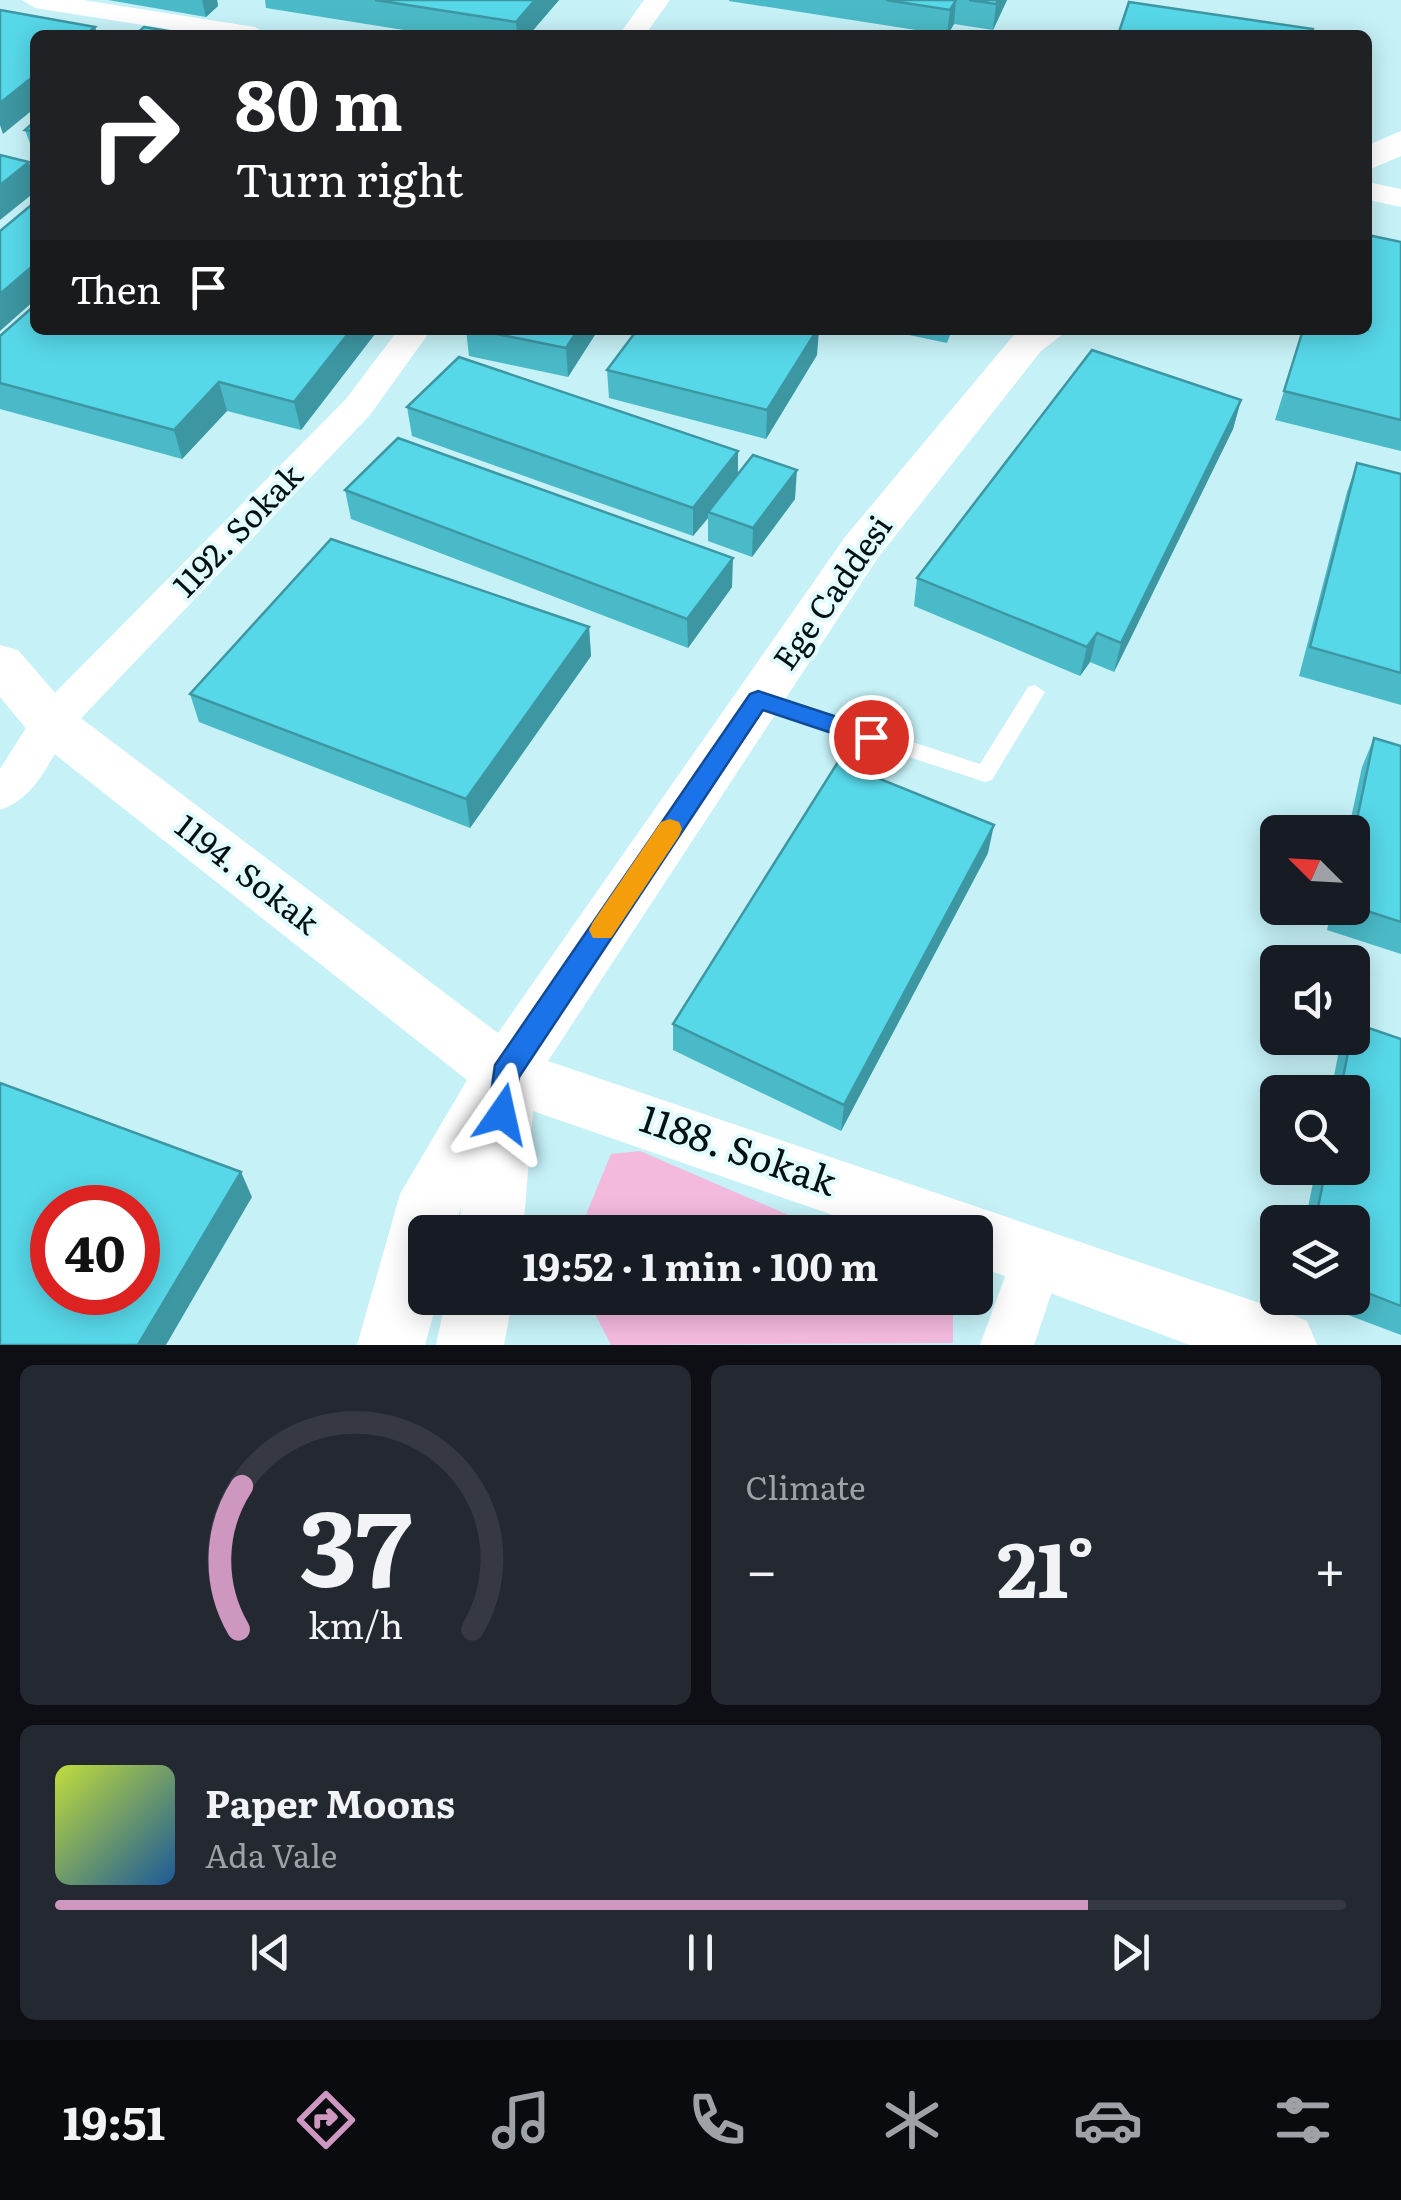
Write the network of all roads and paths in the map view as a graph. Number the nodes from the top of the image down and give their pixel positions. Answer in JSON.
{"nodes":[{"id":1,"x":35,"y":0,"type":"edge"},
{"id":2,"x":658,"y":0,"type":"edge"},
{"id":3,"x":224,"y":30,"type":"edge"},
{"id":4,"x":636,"y":30,"type":"edge"},
{"id":5,"x":1401,"y":142,"type":"edge"},
{"id":6,"x":1372,"y":157,"type":"edge"},
{"id":7,"x":1372,"y":192,"type":"edge"},
{"id":8,"x":1401,"y":198,"type":"edge"},
{"id":9,"x":411,"y":335,"type":"edge"},
{"id":10,"x":1039,"y":335,"type":"edge"},
{"id":11,"x":0,"y":663,"type":"edge"},
{"id":12,"x":1034,"y":692,"type":"dead end"},
{"id":13,"x":758,"y":700,"type":"junction"},
{"id":14,"x":51,"y":723,"type":"junction"},
{"id":15,"x":0,"y":793,"type":"edge"},
{"id":16,"x":505,"y":1074,"type":"junction"},
{"id":17,"x":493,"y":1215,"type":"edge"},
{"id":18,"x":920,"y":1215,"type":"edge"},
{"id":19,"x":993,"y":1240,"type":"edge"},
{"id":20,"x":1038,"y":1256,"type":"junction"},
{"id":21,"x":476,"y":1315,"type":"edge"},
{"id":22,"x":391,"y":1345,"type":"edge"},
{"id":23,"x":470,"y":1345,"type":"edge"},
{"id":24,"x":1007,"y":1345,"type":"edge"},
{"id":25,"x":1283,"y":1345,"type":"edge"}],
"edges":[{"from":1,"to":3,"type":"street"},
{"from":2,"to":4,"type":"street"},
{"from":5,"to":6,"type":"street"},
{"from":7,"to":8,"type":"street"},
{"from":9,"to":14,"type":"street","name":"1192. Sokak"},
{"from":10,"to":13,"type":"street","name":"Ege Caddesi"},
{"from":11,"to":14,"type":"street","name":"1194. Sokak"},
{"from":12,"to":13,"type":"lane"},
{"from":13,"to":16,"type":"street","name":"Ege Caddesi"},
{"from":14,"to":15,"type":"street","name":"1192. Sokak"},
{"from":14,"to":16,"type":"street","name":"1194. Sokak"},
{"from":16,"to":17,"type":"street"},
{"from":16,"to":18,"type":"street","name":"1188. Sokak"},
{"from":16,"to":22,"type":"street","name":"Ege Caddesi"},
{"from":19,"to":20,"type":"street","name":"1188. Sokak"},
{"from":20,"to":24,"type":"street"},
{"from":20,"to":25,"type":"street","name":"1188. Sokak"},
{"from":21,"to":23,"type":"street"}]}
